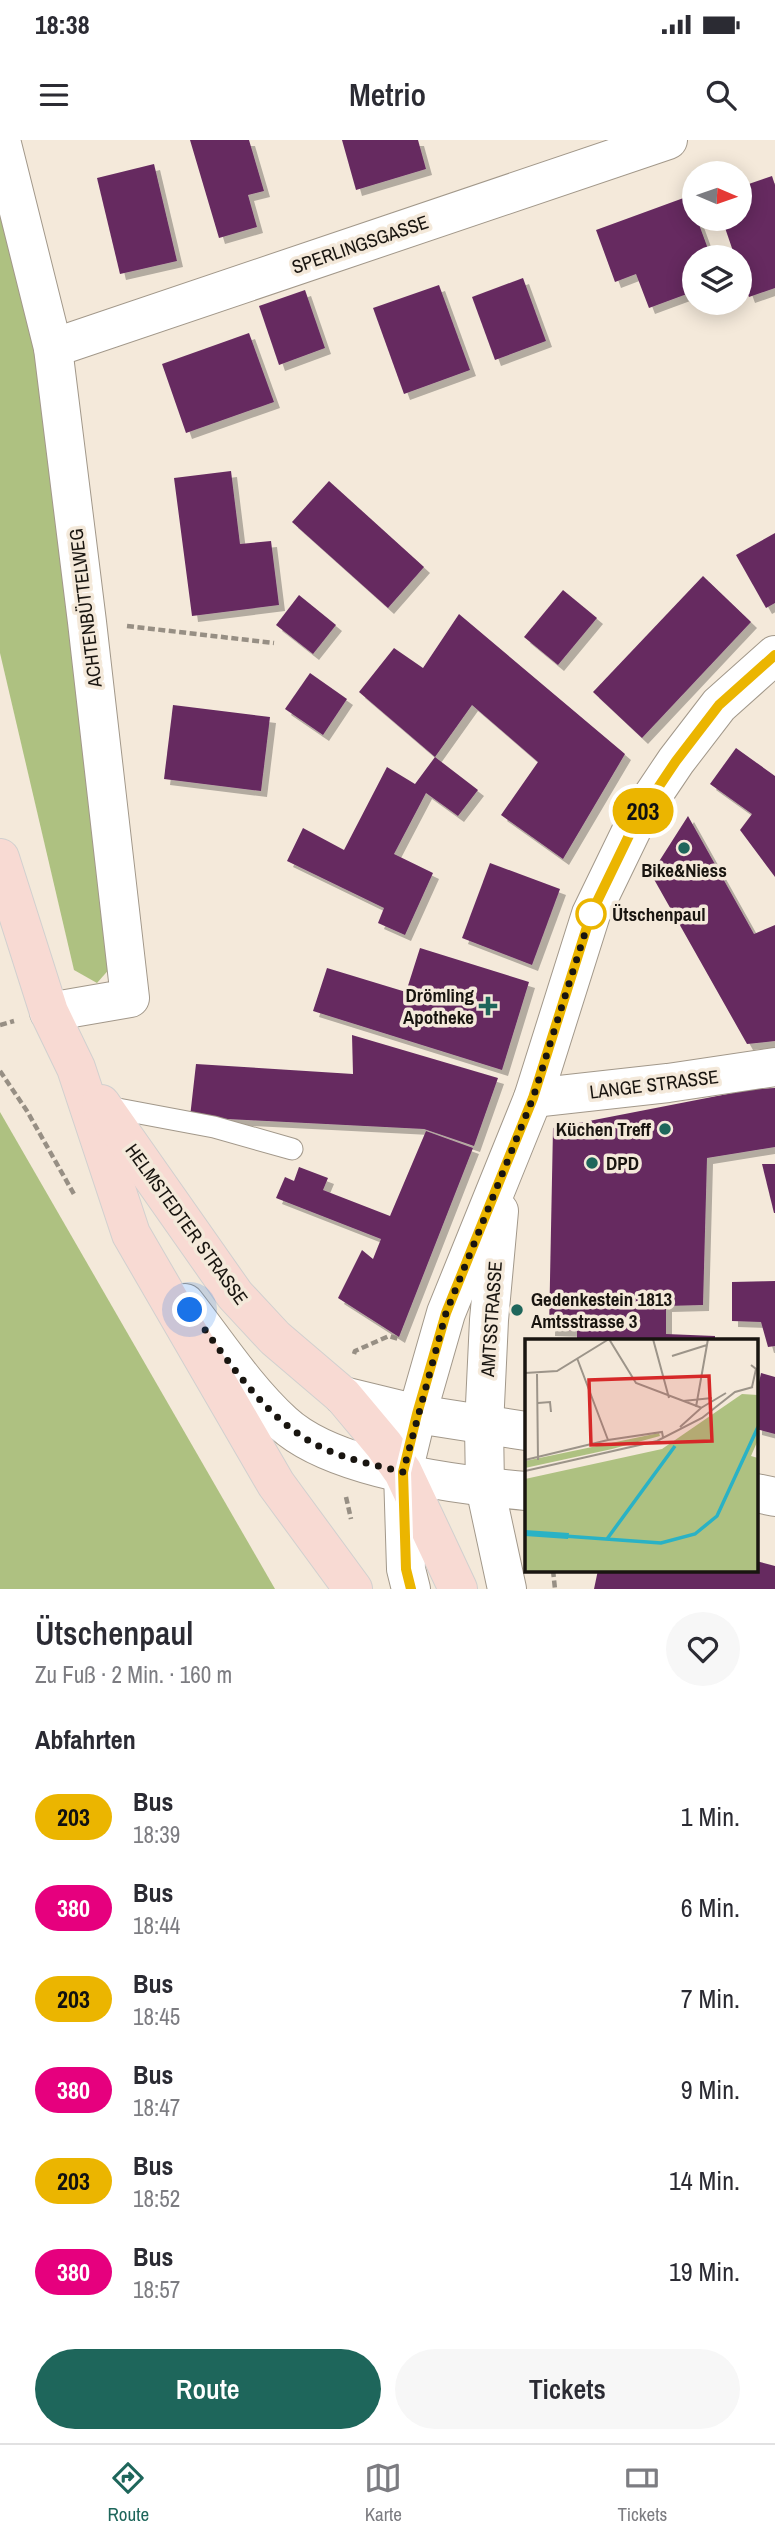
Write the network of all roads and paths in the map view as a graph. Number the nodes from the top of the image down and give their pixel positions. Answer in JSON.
{"nodes":[{"id":1,"x":1,"y":140,"type":"edge"},
{"id":2,"x":668,"y":140,"type":"edge"},
{"id":3,"x":53,"y":348,"type":"junction"},
{"id":4,"x":88,"y":622,"type":"junction"},
{"id":5,"x":274,"y":643,"type":"dead end"},
{"id":6,"x":775,"y":655,"type":"edge"},
{"id":7,"x":0,"y":858,"type":"edge"},
{"id":8,"x":49,"y":1012,"type":"junction"},
{"id":9,"x":775,"y":1067,"type":"edge"},
{"id":10,"x":76,"y":1068,"type":"junction"},
{"id":11,"x":533,"y":1098,"type":"junction"},
{"id":12,"x":102,"y":1106,"type":"junction"},
{"id":13,"x":292,"y":1149,"type":"dead end"},
{"id":14,"x":503,"y":1170,"type":"junction"},
{"id":15,"x":131,"y":1234,"type":"junction"},
{"id":16,"x":343,"y":1396,"type":"junction"},
{"id":17,"x":417,"y":1414,"type":"junction"},
{"id":18,"x":484,"y":1426,"type":"junction"},
{"id":19,"x":525,"y":1431,"type":"edge"},
{"id":20,"x":403,"y":1472,"type":"junction"},
{"id":21,"x":485,"y":1487,"type":"junction"},
{"id":22,"x":525,"y":1491,"type":"edge"},
{"id":23,"x":353,"y":1589,"type":"edge"},
{"id":24,"x":411,"y":1589,"type":"edge"},
{"id":25,"x":458,"y":1589,"type":"edge"},
{"id":26,"x":508,"y":1589,"type":"edge"}],
"edges":[{"from":1,"to":3,"type":"street","name":"ACHTENBÜTTELWEG"},
{"from":2,"to":3,"type":"street","name":"SPERLINGSGASSE"},
{"from":3,"to":4,"type":"street","name":"ACHTENBÜTTELWEG"},
{"from":4,"to":5,"type":"path"},
{"from":4,"to":8,"type":"street","name":"ACHTENBÜTTELWEG"},
{"from":6,"to":11,"type":"street","name":"AMTSSTRASSE"},
{"from":7,"to":8,"type":"main road","name":"HELMSTEDTER STRASSE"},
{"from":8,"to":10,"type":"main road","name":"HELMSTEDTER STRASSE"},
{"from":9,"to":11,"type":"street","name":"LANGE STRASSE"},
{"from":10,"to":12,"type":"main road","name":"HELMSTEDTER STRASSE"},
{"from":10,"to":15,"type":"main road","name":"HELMSTEDTER STRASSE"},
{"from":11,"to":14,"type":"street","name":"AMTSSTRASSE"},
{"from":12,"to":13,"type":"lane"},
{"from":12,"to":16,"type":"main road","name":"HELMSTEDTER STRASSE"},
{"from":14,"to":17,"type":"street","name":"AMTSSTRASSE"},
{"from":14,"to":18,"type":"street","name":"AMTSSTRASSE"},
{"from":15,"to":20,"type":"street","name":"HELMSTEDTER STRASSE"},
{"from":15,"to":23,"type":"main road","name":"HELMSTEDTER STRASSE"},
{"from":16,"to":17,"type":"street","name":"HELMSTEDTER STRASSE"},
{"from":16,"to":20,"type":"main road","name":"HELMSTEDTER STRASSE"},
{"from":17,"to":18,"type":"street","name":"HELMSTEDTER STRASSE"},
{"from":17,"to":20,"type":"street"},
{"from":18,"to":19,"type":"street","name":"HELMSTEDTER STRASSE"},
{"from":18,"to":21,"type":"street"},
{"from":20,"to":21,"type":"street","name":"HELMSTEDTER STRASSE"},
{"from":20,"to":24,"type":"street"},
{"from":20,"to":25,"type":"main road","name":"HELMSTEDTER STRASSE"},
{"from":21,"to":22,"type":"street","name":"HELMSTEDTER STRASSE"},
{"from":21,"to":26,"type":"street"}]}
